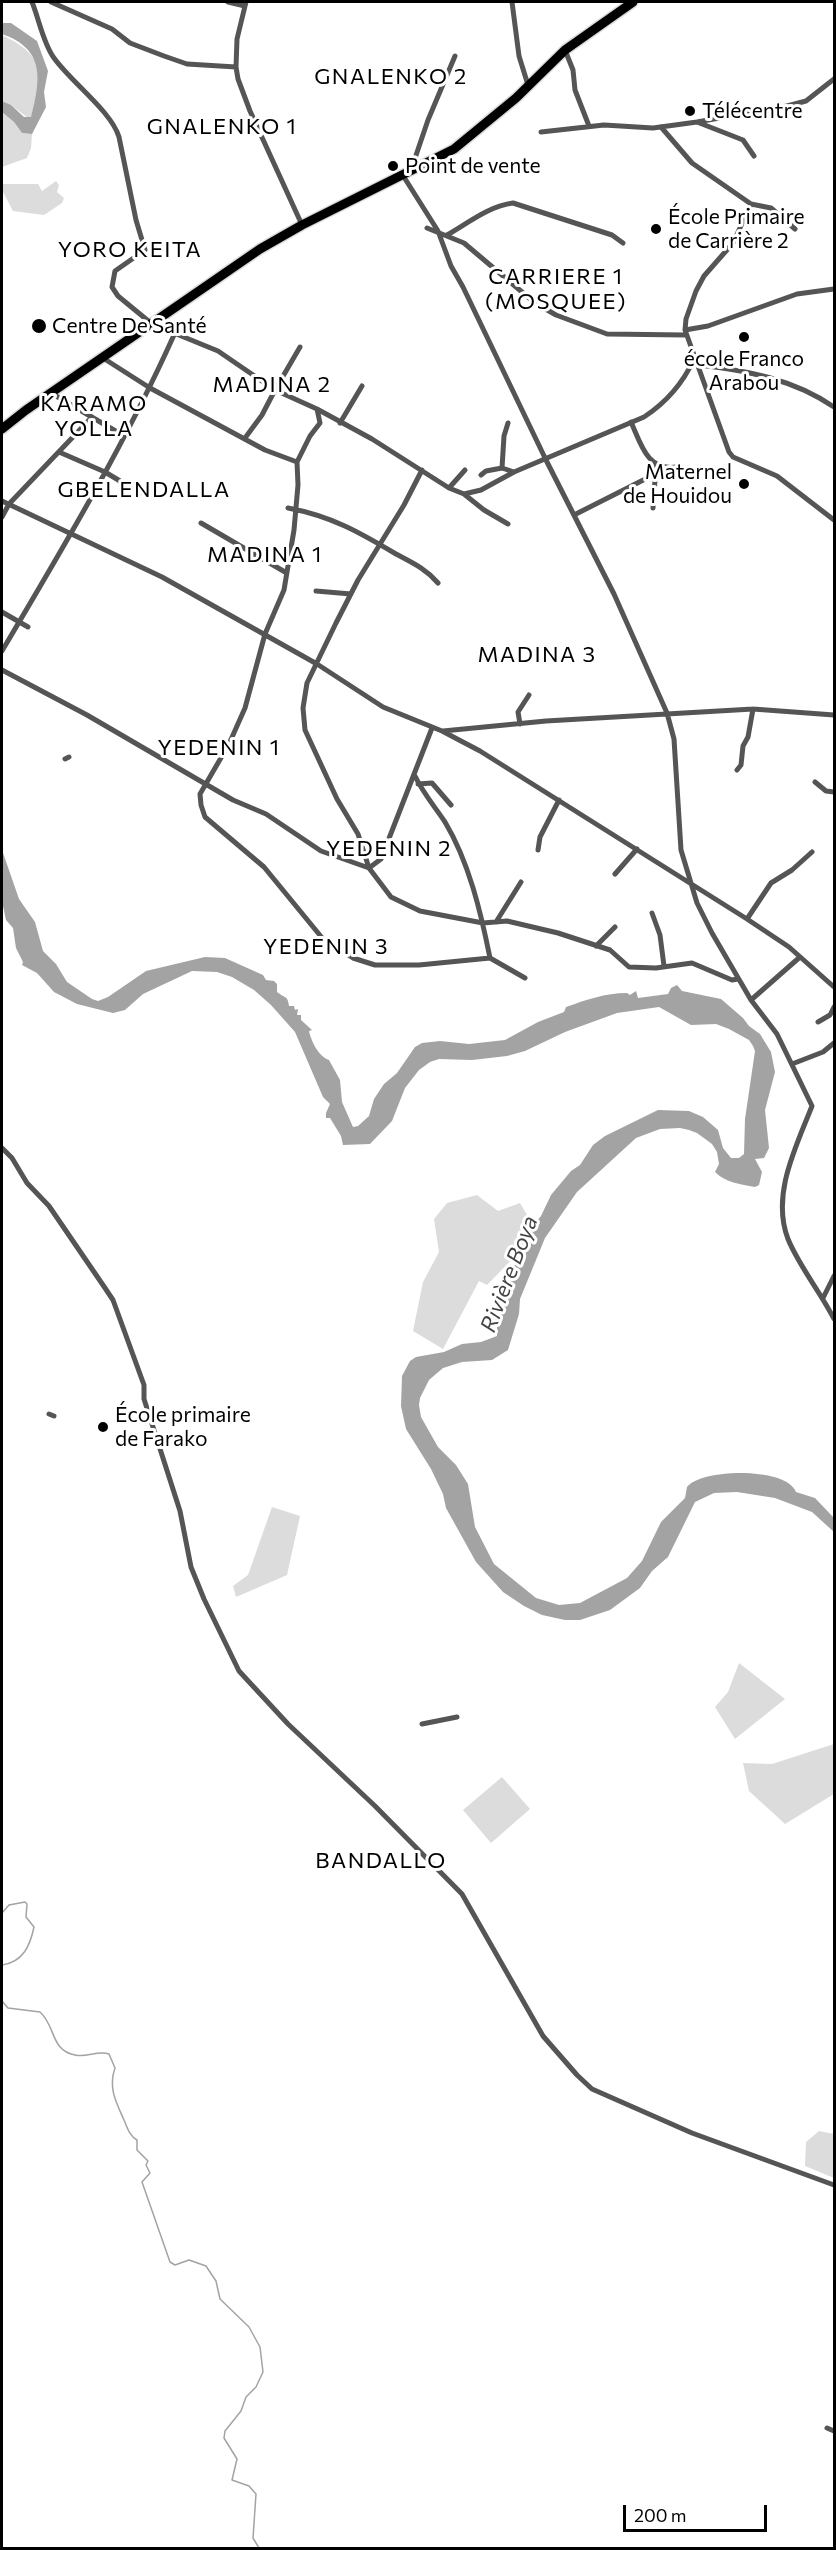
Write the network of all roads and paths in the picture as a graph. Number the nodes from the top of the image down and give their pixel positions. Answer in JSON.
{"nodes":[{"id":1,"x":32,"y":2,"type":"edge"},
{"id":2,"x":51,"y":2,"type":"edge"},
{"id":3,"x":228,"y":2,"type":"edge"},
{"id":4,"x":513,"y":2,"type":"edge"},
{"id":5,"x":633,"y":2,"type":"edge"},
{"id":6,"x":246,"y":4,"type":"edge"},
{"id":7,"x":565,"y":50,"type":"junction"},
{"id":8,"x":455,"y":56,"type":"dead end"},
{"id":9,"x":236,"y":66,"type":"junction"},
{"id":10,"x":834,"y":79,"type":"edge"},
{"id":11,"x":528,"y":85,"type":"junction"},
{"id":12,"x":246,"y":116,"type":"dead end"},
{"id":13,"x":254,"y":118,"type":"junction"},
{"id":14,"x":697,"y":122,"type":"junction"},
{"id":15,"x":589,"y":126,"type":"junction"},
{"id":16,"x":661,"y":127,"type":"junction"},
{"id":17,"x":541,"y":132,"type":"dead end"},
{"id":18,"x":754,"y":156,"type":"dead end"},
{"id":19,"x":407,"y":172,"type":"junction"},
{"id":20,"x":751,"y":204,"type":"junction"},
{"id":21,"x":302,"y":225,"type":"junction"},
{"id":22,"x":427,"y":228,"type":"dead end"},
{"id":23,"x":795,"y":229,"type":"dead end"},
{"id":24,"x":438,"y":231,"type":"junction"},
{"id":25,"x":447,"y":235,"type":"junction"},
{"id":26,"x":623,"y":243,"type":"dead end"},
{"id":27,"x":834,"y":289,"type":"edge"},
{"id":28,"x":152,"y":324,"type":"junction"},
{"id":29,"x":685,"y":333,"type":"junction"},
{"id":30,"x":174,"y":335,"type":"junction"},
{"id":31,"x":300,"y":347,"type":"dead end"},
{"id":32,"x":103,"y":358,"type":"junction"},
{"id":33,"x":694,"y":359,"type":"junction"},
{"id":34,"x":700,"y":365,"type":"junction"},
{"id":35,"x":362,"y":386,"type":"dead end"},
{"id":36,"x":150,"y":388,"type":"junction"},
{"id":37,"x":275,"y":390,"type":"junction"},
{"id":38,"x":51,"y":393,"type":"junction"},
{"id":39,"x":834,"y":405,"type":"edge"},
{"id":40,"x":317,"y":409,"type":"junction"},
{"id":41,"x":92,"y":417,"type":"junction"},
{"id":42,"x":332,"y":418,"type":"junction"},
{"id":43,"x":631,"y":422,"type":"junction"},
{"id":44,"x":320,"y":423,"type":"junction"},
{"id":45,"x":340,"y":423,"type":"junction"},
{"id":46,"x":508,"y":423,"type":"dead end"},
{"id":47,"x":2,"y":429,"type":"edge"},
{"id":48,"x":124,"y":436,"type":"junction"},
{"id":49,"x":245,"y":438,"type":"junction"},
{"id":50,"x":59,"y":452,"type":"junction"},
{"id":51,"x":546,"y":460,"type":"junction"},
{"id":52,"x":297,"y":462,"type":"junction"},
{"id":53,"x":656,"y":466,"type":"junction"},
{"id":54,"x":676,"y":467,"type":"dead end"},
{"id":55,"x":502,"y":468,"type":"junction"},
{"id":56,"x":667,"y":468,"type":"junction"},
{"id":57,"x":422,"y":470,"type":"junction"},
{"id":58,"x":465,"y":470,"type":"dead end"},
{"id":59,"x":105,"y":472,"type":"junction"},
{"id":60,"x":514,"y":472,"type":"junction"},
{"id":61,"x":655,"y":474,"type":"junction"},
{"id":62,"x":481,"y":475,"type":"dead end"},
{"id":63,"x":449,"y":488,"type":"junction"},
{"id":64,"x":140,"y":493,"type":"dead end"},
{"id":65,"x":464,"y":494,"type":"junction"},
{"id":66,"x":2,"y":501,"type":"edge"},
{"id":67,"x":9,"y":504,"type":"junction"},
{"id":68,"x":288,"y":508,"type":"dead end"},
{"id":69,"x":653,"y":508,"type":"dead end"},
{"id":70,"x":296,"y":510,"type":"junction"},
{"id":71,"x":574,"y":515,"type":"junction"},
{"id":72,"x":2,"y":517,"type":"edge"},
{"id":73,"x":834,"y":520,"type":"edge"},
{"id":74,"x":201,"y":523,"type":"dead end"},
{"id":75,"x":507,"y":524,"type":"dead end"},
{"id":76,"x":69,"y":534,"type":"junction"},
{"id":77,"x":381,"y":545,"type":"junction"},
{"id":78,"x":285,"y":572,"type":"junction"},
{"id":79,"x":438,"y":584,"type":"dead end"},
{"id":80,"x":316,"y":591,"type":"dead end"},
{"id":81,"x":351,"y":594,"type":"junction"},
{"id":82,"x":2,"y":612,"type":"edge"},
{"id":83,"x":19,"y":622,"type":"junction"},
{"id":84,"x":28,"y":627,"type":"dead end"},
{"id":85,"x":265,"y":634,"type":"junction"},
{"id":86,"x":2,"y":651,"type":"edge"},
{"id":87,"x":315,"y":663,"type":"junction"},
{"id":88,"x":2,"y":670,"type":"edge"},
{"id":89,"x":529,"y":694,"type":"dead end"},
{"id":90,"x":753,"y":709,"type":"junction"},
{"id":91,"x":667,"y":713,"type":"junction"},
{"id":92,"x":834,"y":714,"type":"edge"},
{"id":93,"x":520,"y":724,"type":"junction"},
{"id":94,"x":432,"y":728,"type":"junction"},
{"id":95,"x":469,"y":729,"type":"junction"},
{"id":96,"x":441,"y":731,"type":"junction"},
{"id":97,"x":454,"y":738,"type":"junction"},
{"id":98,"x":737,"y":770,"type":"dead end"},
{"id":99,"x":414,"y":776,"type":"junction"},
{"id":100,"x":815,"y":782,"type":"dead end"},
{"id":101,"x":205,"y":783,"type":"junction"},
{"id":102,"x":418,"y":784,"type":"junction"},
{"id":103,"x":833,"y":790,"type":"edge"},
{"id":104,"x":559,"y":800,"type":"junction"},
{"id":105,"x":451,"y":805,"type":"dead end"},
{"id":106,"x":637,"y":849,"type":"junction"},
{"id":107,"x":538,"y":850,"type":"dead end"},
{"id":108,"x":812,"y":852,"type":"dead end"},
{"id":109,"x":369,"y":868,"type":"junction"},
{"id":110,"x":615,"y":874,"type":"dead end"},
{"id":111,"x":689,"y":881,"type":"junction"},
{"id":112,"x":521,"y":882,"type":"dead end"},
{"id":113,"x":652,"y":913,"type":"dead end"},
{"id":114,"x":747,"y":919,"type":"junction"},
{"id":115,"x":496,"y":922,"type":"junction"},
{"id":116,"x":483,"y":923,"type":"junction"},
{"id":117,"x":615,"y":927,"type":"dead end"},
{"id":118,"x":596,"y":946,"type":"junction"},
{"id":119,"x":800,"y":957,"type":"junction"},
{"id":120,"x":490,"y":958,"type":"junction"},
{"id":121,"x":664,"y":966,"type":"junction"},
{"id":122,"x":525,"y":978,"type":"dead end"},
{"id":123,"x":738,"y":979,"type":"junction"},
{"id":124,"x":834,"y":987,"type":"edge"},
{"id":125,"x":751,"y":1000,"type":"junction"},
{"id":126,"x":834,"y":1007,"type":"edge"},
{"id":127,"x":818,"y":1022,"type":"dead end"},
{"id":128,"x":834,"y":1043,"type":"edge"},
{"id":129,"x":792,"y":1064,"type":"junction"},
{"id":130,"x":2,"y":1148,"type":"edge"},
{"id":131,"x":834,"y":1276,"type":"edge"},
{"id":132,"x":823,"y":1298,"type":"junction"},
{"id":133,"x":834,"y":1319,"type":"edge"},
{"id":134,"x":456,"y":1717,"type":"dead end"},
{"id":135,"x":422,"y":1724,"type":"dead end"},
{"id":136,"x":834,"y":2185,"type":"edge"},
{"id":137,"x":827,"y":2428,"type":"dead end"},
{"id":138,"x":834,"y":2431,"type":"edge"}],
"edges":[{"from":1,"to":28,"type":"street"},
{"from":2,"to":9,"type":"street"},
{"from":3,"to":6,"type":"street"},
{"from":4,"to":11,"type":"street"},
{"from":5,"to":7,"type":"highway"},
{"from":6,"to":9,"type":"street"},
{"from":7,"to":11,"type":"highway"},
{"from":7,"to":15,"type":"street"},
{"from":8,"to":19,"type":"street"},
{"from":9,"to":13,"type":"street"},
{"from":10,"to":14,"type":"street"},
{"from":11,"to":19,"type":"highway"},
{"from":12,"to":13,"type":"street"},
{"from":13,"to":21,"type":"street"},
{"from":14,"to":16,"type":"street"},
{"from":14,"to":18,"type":"street"},
{"from":15,"to":16,"type":"street"},
{"from":15,"to":17,"type":"street"},
{"from":16,"to":20,"type":"street"},
{"from":19,"to":21,"type":"highway"},
{"from":19,"to":24,"type":"street"},
{"from":20,"to":23,"type":"street"},
{"from":20,"to":29,"type":"street"},
{"from":21,"to":28,"type":"highway"},
{"from":22,"to":24,"type":"street"},
{"from":24,"to":25,"type":"street"},
{"from":24,"to":51,"type":"street"},
{"from":25,"to":26,"type":"street"},
{"from":25,"to":29,"type":"street"},
{"from":27,"to":29,"type":"street"},
{"from":28,"to":30,"type":"street"},
{"from":28,"to":32,"type":"highway"},
{"from":29,"to":33,"type":"street"},
{"from":30,"to":36,"type":"street"},
{"from":30,"to":37,"type":"street"},
{"from":31,"to":37,"type":"street"},
{"from":32,"to":36,"type":"street"},
{"from":32,"to":38,"type":"highway"},
{"from":33,"to":34,"type":"street"},
{"from":33,"to":43,"type":"street"},
{"from":34,"to":39,"type":"street"},
{"from":34,"to":73,"type":"street"},
{"from":35,"to":45,"type":"street"},
{"from":36,"to":48,"type":"street"},
{"from":36,"to":49,"type":"street"},
{"from":37,"to":40,"type":"street"},
{"from":37,"to":49,"type":"street"},
{"from":38,"to":41,"type":"street"},
{"from":38,"to":47,"type":"highway"},
{"from":40,"to":42,"type":"street"},
{"from":40,"to":44,"type":"street"},
{"from":41,"to":48,"type":"street"},
{"from":41,"to":50,"type":"street"},
{"from":42,"to":44,"type":"street"},
{"from":42,"to":45,"type":"street"},
{"from":43,"to":51,"type":"street"},
{"from":43,"to":53,"type":"street"},
{"from":44,"to":52,"type":"street"},
{"from":45,"to":57,"type":"street"},
{"from":46,"to":55,"type":"street"},
{"from":48,"to":59,"type":"street"},
{"from":49,"to":52,"type":"street"},
{"from":50,"to":59,"type":"street"},
{"from":50,"to":67,"type":"street"},
{"from":51,"to":60,"type":"street"},
{"from":51,"to":71,"type":"street"},
{"from":52,"to":70,"type":"street"},
{"from":53,"to":56,"type":"street"},
{"from":53,"to":61,"type":"street"},
{"from":54,"to":56,"type":"street"},
{"from":55,"to":60,"type":"street"},
{"from":55,"to":62,"type":"street"},
{"from":56,"to":61,"type":"street"},
{"from":57,"to":63,"type":"street"},
{"from":57,"to":77,"type":"street"},
{"from":58,"to":63,"type":"street"},
{"from":59,"to":64,"type":"street"},
{"from":59,"to":76,"type":"street"},
{"from":60,"to":65,"type":"street"},
{"from":61,"to":69,"type":"street"},
{"from":61,"to":71,"type":"street"},
{"from":63,"to":65,"type":"street"},
{"from":65,"to":75,"type":"street"},
{"from":66,"to":67,"type":"street"},
{"from":67,"to":72,"type":"street"},
{"from":67,"to":76,"type":"street"},
{"from":68,"to":70,"type":"street"},
{"from":70,"to":77,"type":"street"},
{"from":70,"to":78,"type":"street"},
{"from":71,"to":91,"type":"street"},
{"from":74,"to":78,"type":"street"},
{"from":76,"to":83,"type":"street"},
{"from":76,"to":85,"type":"street"},
{"from":77,"to":79,"type":"street"},
{"from":77,"to":81,"type":"street"},
{"from":78,"to":85,"type":"street"},
{"from":80,"to":81,"type":"street"},
{"from":81,"to":87,"type":"street"},
{"from":82,"to":83,"type":"street"},
{"from":83,"to":84,"type":"street"},
{"from":83,"to":86,"type":"street"},
{"from":85,"to":87,"type":"street"},
{"from":85,"to":101,"type":"street"},
{"from":87,"to":94,"type":"street"},
{"from":87,"to":109,"type":"street"},
{"from":88,"to":101,"type":"street"},
{"from":89,"to":93,"type":"street"},
{"from":90,"to":91,"type":"street"},
{"from":90,"to":92,"type":"street"},
{"from":90,"to":98,"type":"street"},
{"from":91,"to":93,"type":"street"},
{"from":91,"to":111,"type":"street"},
{"from":93,"to":95,"type":"street"},
{"from":94,"to":96,"type":"street"},
{"from":94,"to":99,"type":"street"},
{"from":95,"to":96,"type":"street"},
{"from":95,"to":97,"type":"street"},
{"from":96,"to":97,"type":"street"},
{"from":97,"to":104,"type":"street"},
{"from":99,"to":102,"type":"street"},
{"from":99,"to":109,"type":"street"},
{"from":100,"to":103,"type":"street"},
{"from":101,"to":109,"type":"street"},
{"from":101,"to":120,"type":"street"},
{"from":102,"to":105,"type":"street"},
{"from":102,"to":116,"type":"street"},
{"from":104,"to":106,"type":"street"},
{"from":104,"to":107,"type":"street"},
{"from":106,"to":110,"type":"street"},
{"from":106,"to":111,"type":"street"},
{"from":108,"to":114,"type":"street"},
{"from":109,"to":116,"type":"street"},
{"from":111,"to":114,"type":"street"},
{"from":111,"to":123,"type":"street"},
{"from":112,"to":115,"type":"street"},
{"from":113,"to":121,"type":"street"},
{"from":114,"to":119,"type":"street"},
{"from":115,"to":116,"type":"street"},
{"from":115,"to":118,"type":"street"},
{"from":116,"to":120,"type":"street"},
{"from":117,"to":118,"type":"street"},
{"from":118,"to":121,"type":"street"},
{"from":119,"to":124,"type":"street"},
{"from":119,"to":125,"type":"street"},
{"from":120,"to":122,"type":"street"},
{"from":121,"to":123,"type":"street"},
{"from":123,"to":125,"type":"street"},
{"from":125,"to":129,"type":"street"},
{"from":126,"to":127,"type":"street"},
{"from":128,"to":129,"type":"street"},
{"from":129,"to":132,"type":"street"},
{"from":130,"to":136,"type":"street"},
{"from":131,"to":132,"type":"street"},
{"from":132,"to":133,"type":"street"},
{"from":134,"to":135,"type":"street"},
{"from":137,"to":138,"type":"street"}]}
